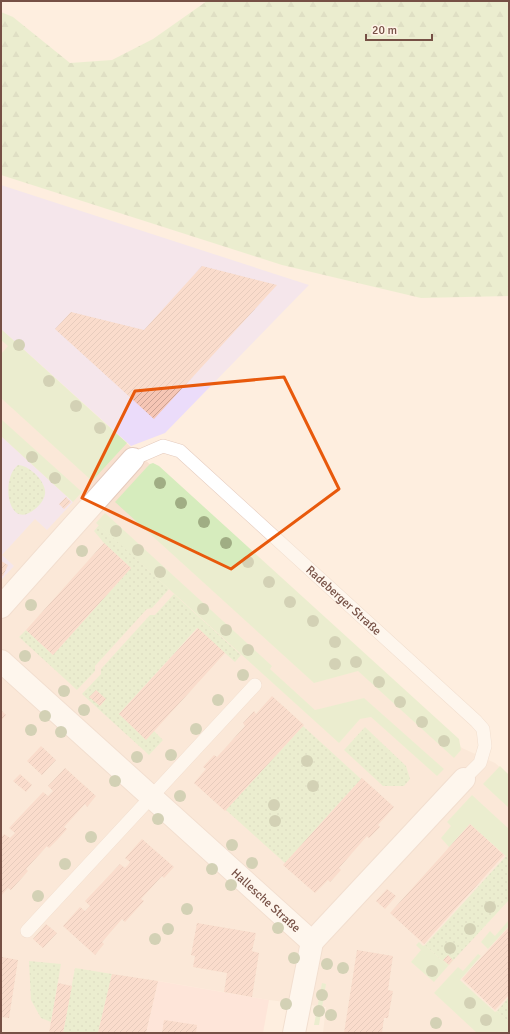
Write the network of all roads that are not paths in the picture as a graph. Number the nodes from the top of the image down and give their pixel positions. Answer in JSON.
{"nodes":[{"id":1,"x":133,"y":459,"type":"joint"},
{"id":2,"x":1,"y":607,"type":"edge"},
{"id":3,"x":1,"y":661,"type":"edge"},
{"id":4,"x":255,"y":685,"type":"dead end"},
{"id":5,"x":464,"y":779,"type":"joint"},
{"id":6,"x":152,"y":796,"type":"junction"},
{"id":7,"x":27,"y":931,"type":"dead end"},
{"id":8,"x":312,"y":942,"type":"junction"},
{"id":9,"x":294,"y":1033,"type":"edge"}],
"edges":[{"from":1,"to":2,"type":"street","name":"Radeberger Straße"},
{"from":1,"to":5,"type":"lane","name":"Radeberger Straße"},
{"from":3,"to":6,"type":"street","name":"Hallesche Straße"},
{"from":4,"to":6,"type":"lane"},
{"from":5,"to":8,"type":"street","name":"Radeberger Straße"},
{"from":6,"to":7,"type":"lane"},
{"from":6,"to":8,"type":"street","name":"Hallesche Straße"},
{"from":8,"to":9,"type":"street"}]}
